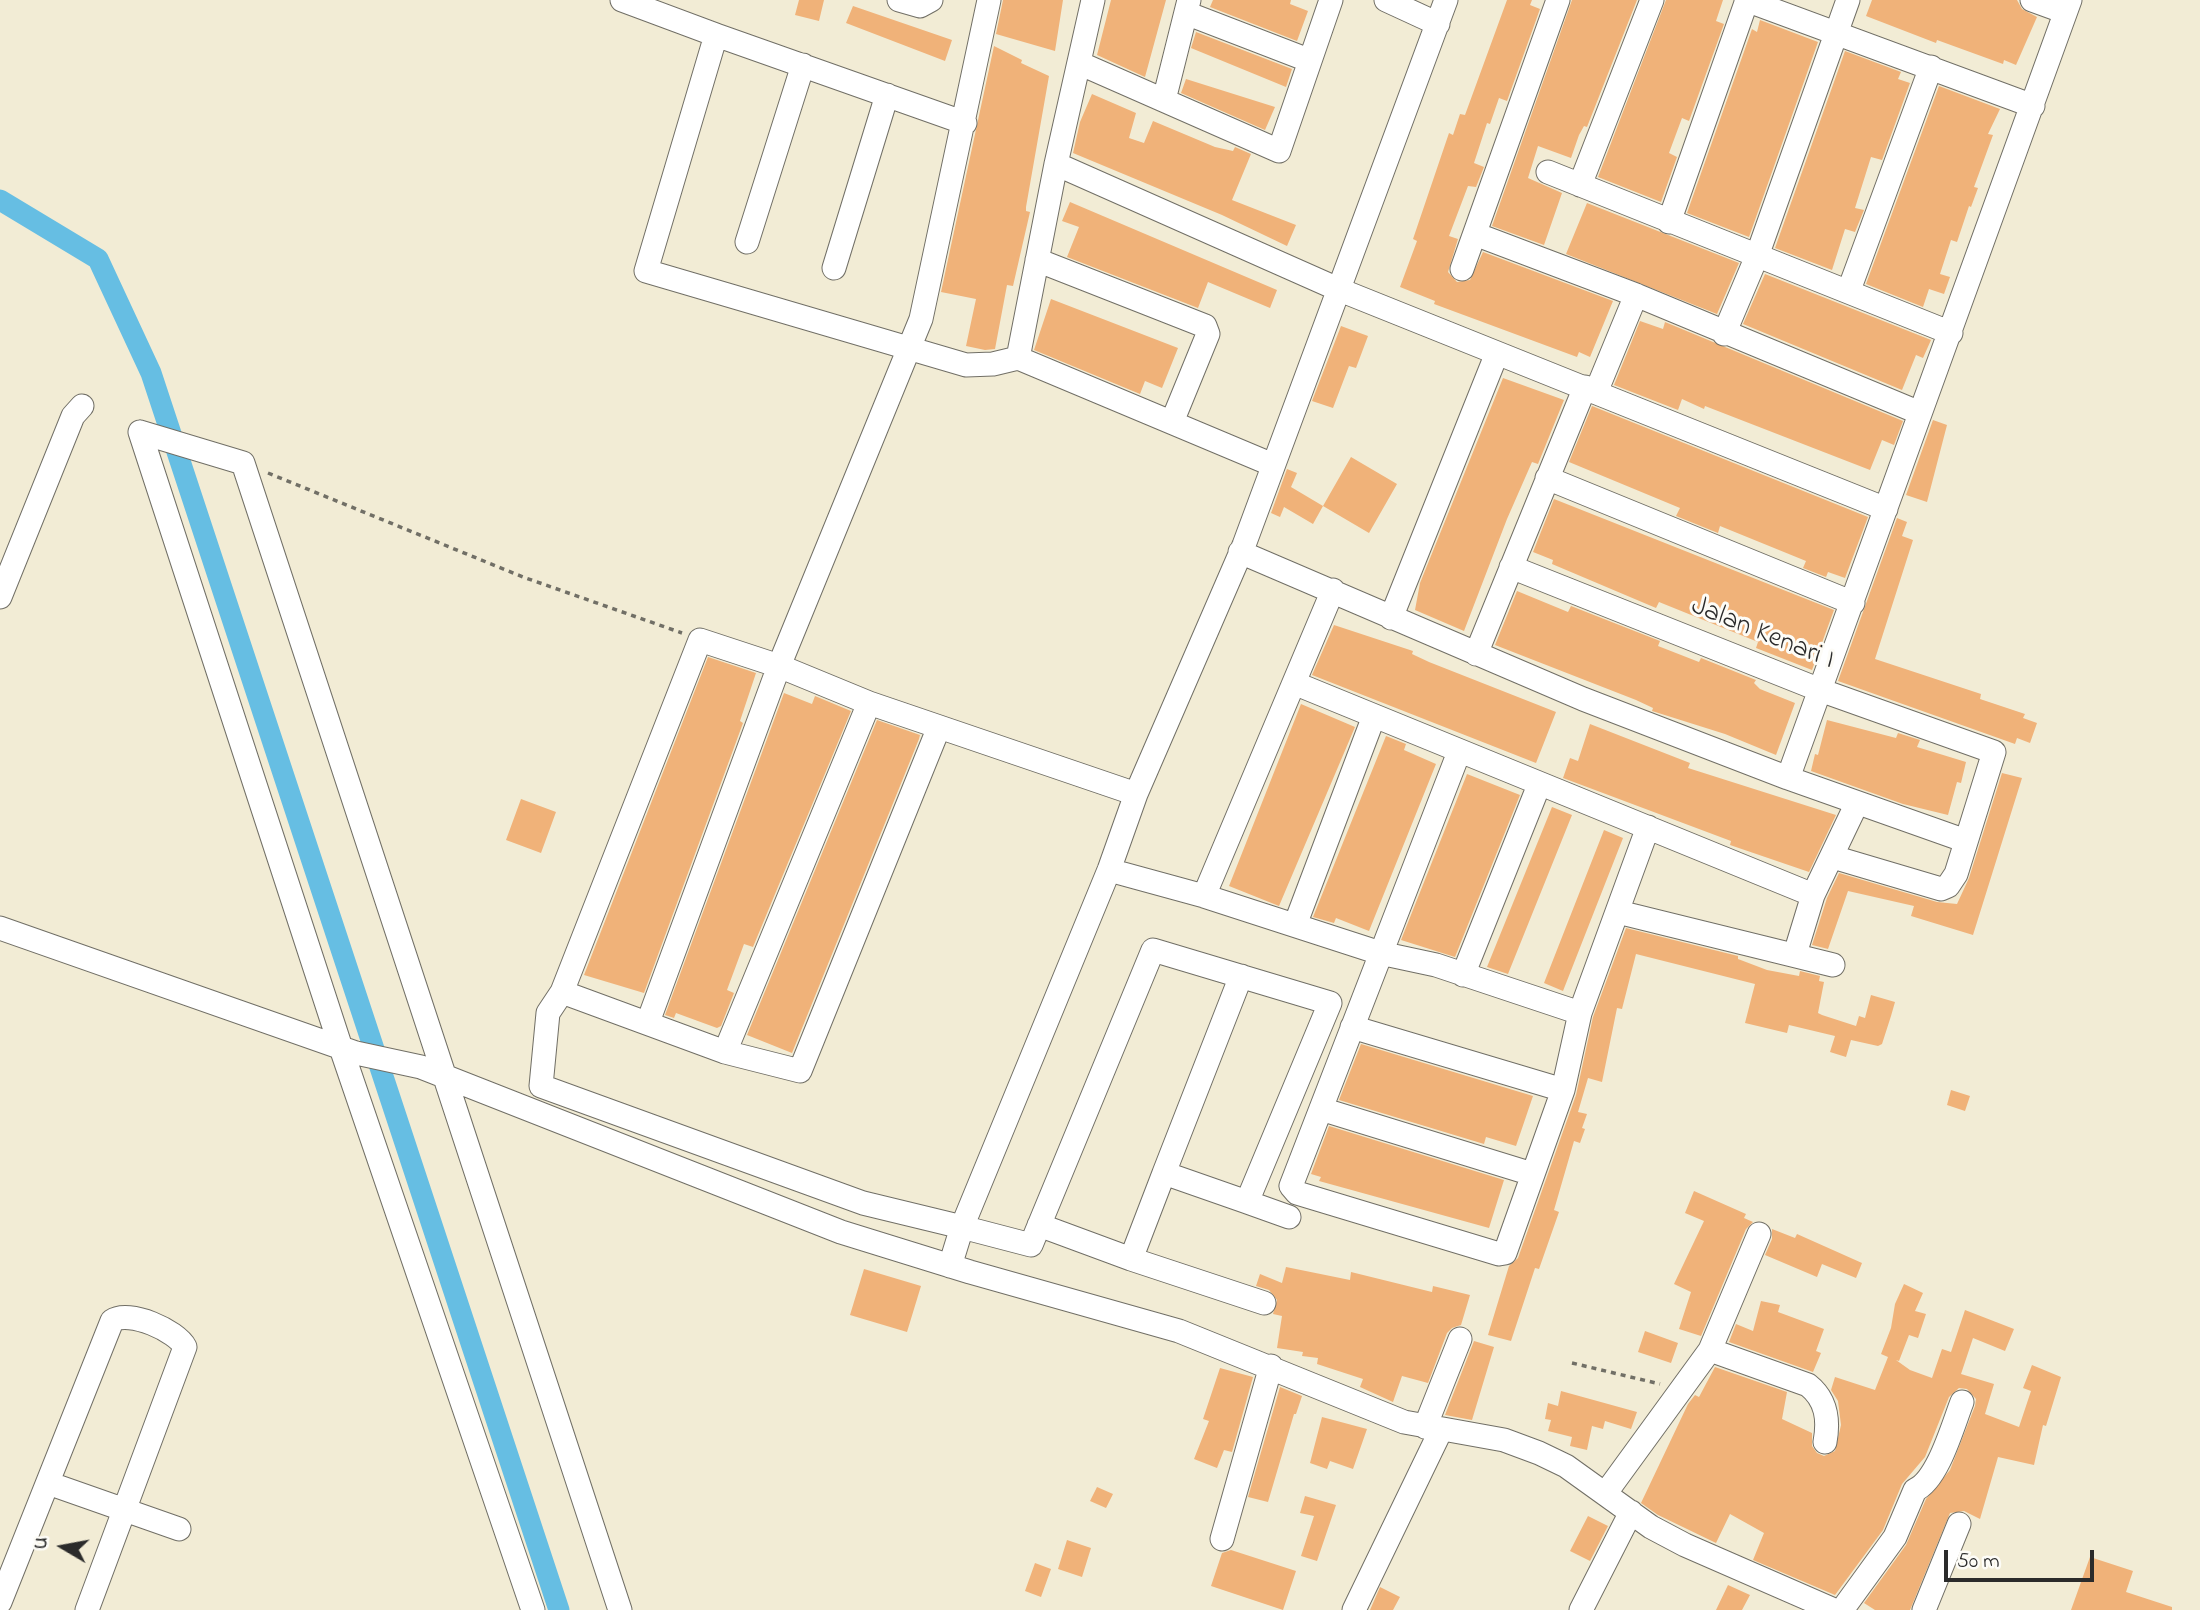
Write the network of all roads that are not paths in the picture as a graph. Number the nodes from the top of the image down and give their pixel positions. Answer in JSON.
{"nodes":[{"id":1,"x":622,"y":0,"type":"edge"},
{"id":2,"x":900,"y":0,"type":"edge"},
{"id":3,"x":931,"y":0,"type":"edge"},
{"id":4,"x":989,"y":0,"type":"edge"},
{"id":5,"x":1093,"y":0,"type":"edge"},
{"id":6,"x":1331,"y":0,"type":"edge"},
{"id":7,"x":1386,"y":0,"type":"edge"},
{"id":8,"x":1446,"y":0,"type":"edge"},
{"id":9,"x":1558,"y":0,"type":"edge"},
{"id":10,"x":1652,"y":0,"type":"edge"},
{"id":11,"x":1747,"y":0,"type":"edge"},
{"id":12,"x":1848,"y":0,"type":"edge"},
{"id":13,"x":2032,"y":0,"type":"edge"},
{"id":14,"x":1187,"y":6,"type":"edge"},
{"id":15,"x":2067,"y":6,"type":"edge"},
{"id":16,"x":1438,"y":24,"type":"junction"},
{"id":17,"x":1836,"y":33,"type":"junction"},
{"id":18,"x":716,"y":35,"type":"junction"},
{"id":19,"x":1308,"y":61,"type":"junction"},
{"id":20,"x":1079,"y":63,"type":"junction"},
{"id":21,"x":803,"y":65,"type":"junction"},
{"id":22,"x":1931,"y":67,"type":"junction"},
{"id":23,"x":887,"y":94,"type":"junction"},
{"id":24,"x":1164,"y":100,"type":"junction"},
{"id":25,"x":2033,"y":106,"type":"junction"},
{"id":26,"x":965,"y":123,"type":"junction"},
{"id":27,"x":1056,"y":164,"type":"junction"},
{"id":28,"x":1548,"y":172,"type":"dead end"},
{"id":29,"x":1580,"y":185,"type":"junction"},
{"id":30,"x":1669,"y":222,"type":"junction"},
{"id":31,"x":1475,"y":234,"type":"junction"},
{"id":32,"x":747,"y":242,"type":"dead end"},
{"id":33,"x":1757,"y":256,"type":"junction"},
{"id":34,"x":1037,"y":260,"type":"junction"},
{"id":35,"x":834,"y":268,"type":"dead end"},
{"id":36,"x":1462,"y":269,"type":"dead end"},
{"id":37,"x":1340,"y":290,"type":"junction"},
{"id":38,"x":1849,"y":290,"type":"junction"},
{"id":39,"x":1636,"y":295,"type":"junction"},
{"id":40,"x":1951,"y":333,"type":"junction"},
{"id":41,"x":1724,"y":334,"type":"junction"},
{"id":42,"x":909,"y":350,"type":"junction"},
{"id":43,"x":1497,"y":353,"type":"junction"},
{"id":44,"x":1018,"y":358,"type":"junction"},
{"id":45,"x":1591,"y":390,"type":"junction"},
{"id":46,"x":82,"y":406,"type":"dead end"},
{"id":47,"x":1920,"y":413,"type":"junction"},
{"id":48,"x":1172,"y":422,"type":"junction"},
{"id":49,"x":1273,"y":465,"type":"junction"},
{"id":50,"x":1547,"y":478,"type":"junction"},
{"id":51,"x":1886,"y":509,"type":"junction"},
{"id":52,"x":1240,"y":552,"type":"junction"},
{"id":53,"x":1511,"y":567,"type":"junction"},
{"id":54,"x":2,"y":588,"type":"edge"},
{"id":55,"x":1334,"y":590,"type":"junction"},
{"id":56,"x":1853,"y":604,"type":"junction"},
{"id":57,"x":1391,"y":618,"type":"junction"},
{"id":58,"x":1476,"y":654,"type":"junction"},
{"id":59,"x":779,"y":666,"type":"junction"},
{"id":60,"x":1294,"y":683,"type":"junction"},
{"id":61,"x":1820,"y":690,"type":"junction"},
{"id":62,"x":869,"y":703,"type":"junction"},
{"id":63,"x":1374,"y":716,"type":"junction"},
{"id":64,"x":939,"y":727,"type":"junction"},
{"id":65,"x":1459,"y":752,"type":"junction"},
{"id":66,"x":1788,"y":778,"type":"junction"},
{"id":67,"x":1539,"y":785,"type":"junction"},
{"id":68,"x":1136,"y":794,"type":"junction"},
{"id":69,"x":1857,"y":803,"type":"junction"},
{"id":70,"x":1648,"y":827,"type":"junction"},
{"id":71,"x":1966,"y":841,"type":"junction"},
{"id":72,"x":1833,"y":857,"type":"junction"},
{"id":73,"x":1109,"y":870,"type":"junction"},
{"id":74,"x":1813,"y":895,"type":"junction"},
{"id":75,"x":1204,"y":896,"type":"junction"},
{"id":76,"x":1618,"y":912,"type":"junction"},
{"id":77,"x":1295,"y":925,"type":"junction"},
{"id":78,"x":0,"y":928,"type":"edge"},
{"id":79,"x":1380,"y":953,"type":"junction"},
{"id":80,"x":1795,"y":954,"type":"junction"},
{"id":81,"x":1833,"y":965,"type":"dead end"},
{"id":82,"x":1463,"y":975,"type":"junction"},
{"id":83,"x":1241,"y":976,"type":"junction"},
{"id":84,"x":562,"y":992,"type":"junction"},
{"id":85,"x":1580,"y":1013,"type":"junction"},
{"id":86,"x":648,"y":1022,"type":"junction"},
{"id":87,"x":1352,"y":1027,"type":"junction"},
{"id":88,"x":349,"y":1051,"type":"junction"},
{"id":89,"x":725,"y":1052,"type":"junction"},
{"id":90,"x":444,"y":1076,"type":"junction"},
{"id":91,"x":541,"y":1086,"type":"junction"},
{"id":92,"x":477,"y":1088,"type":"junction"},
{"id":93,"x":1563,"y":1090,"type":"junction"},
{"id":94,"x":1321,"y":1109,"type":"junction"},
{"id":95,"x":1164,"y":1173,"type":"junction"},
{"id":96,"x":1532,"y":1174,"type":"junction"},
{"id":97,"x":1247,"y":1202,"type":"junction"},
{"id":98,"x":1289,"y":1217,"type":"dead end"},
{"id":99,"x":1039,"y":1225,"type":"junction"},
{"id":100,"x":962,"y":1227,"type":"junction"},
{"id":101,"x":1759,"y":1234,"type":"dead end"},
{"id":102,"x":1131,"y":1259,"type":"junction"},
{"id":103,"x":950,"y":1266,"type":"junction"},
{"id":104,"x":1264,"y":1303,"type":"dead end"},
{"id":105,"x":1460,"y":1339,"type":"dead end"},
{"id":106,"x":1710,"y":1350,"type":"junction"},
{"id":107,"x":1271,"y":1366,"type":"junction"},
{"id":108,"x":1962,"y":1402,"type":"dead end"},
{"id":109,"x":1433,"y":1429,"type":"junction"},
{"id":110,"x":1825,"y":1442,"type":"dead end"},
{"id":111,"x":48,"y":1483,"type":"junction"},
{"id":112,"x":1605,"y":1494,"type":"junction"},
{"id":113,"x":124,"y":1508,"type":"junction"},
{"id":114,"x":1631,"y":1512,"type":"junction"},
{"id":115,"x":1959,"y":1524,"type":"dead end"},
{"id":116,"x":179,"y":1529,"type":"dead end"},
{"id":117,"x":1222,"y":1539,"type":"dead end"},
{"id":118,"x":0,"y":1602,"type":"edge"},
{"id":119,"x":87,"y":1610,"type":"edge"},
{"id":120,"x":533,"y":1610,"type":"edge"},
{"id":121,"x":620,"y":1610,"type":"edge"},
{"id":122,"x":1354,"y":1610,"type":"edge"},
{"id":123,"x":1581,"y":1610,"type":"edge"},
{"id":124,"x":1834,"y":1610,"type":"edge"},
{"id":125,"x":1842,"y":1610,"type":"edge"},
{"id":126,"x":1924,"y":1610,"type":"edge"}],
"edges":[{"from":1,"to":18,"type":"street"},
{"from":2,"to":3,"type":"street"},
{"from":4,"to":26,"type":"street"},
{"from":5,"to":20,"type":"street"},
{"from":6,"to":19,"type":"street"},
{"from":7,"to":16,"type":"street"},
{"from":8,"to":16,"type":"street"},
{"from":9,"to":31,"type":"street"},
{"from":10,"to":29,"type":"street"},
{"from":11,"to":17,"type":"street"},
{"from":11,"to":30,"type":"street"},
{"from":12,"to":17,"type":"street"},
{"from":13,"to":15,"type":"street"},
{"from":14,"to":19,"type":"street"},
{"from":14,"to":24,"type":"street"},
{"from":15,"to":25,"type":"street"},
{"from":16,"to":37,"type":"street"},
{"from":17,"to":22,"type":"street"},
{"from":17,"to":33,"type":"street"},
{"from":18,"to":21,"type":"street"},
{"from":18,"to":42,"type":"street"},
{"from":19,"to":24,"type":"street"},
{"from":20,"to":24,"type":"street"},
{"from":20,"to":27,"type":"street"},
{"from":21,"to":23,"type":"street"},
{"from":21,"to":32,"type":"street"},
{"from":22,"to":25,"type":"street"},
{"from":22,"to":38,"type":"street"},
{"from":23,"to":26,"type":"street"},
{"from":23,"to":35,"type":"street"},
{"from":25,"to":40,"type":"street"},
{"from":26,"to":42,"type":"street"},
{"from":27,"to":34,"type":"street"},
{"from":27,"to":37,"type":"street"},
{"from":28,"to":29,"type":"street"},
{"from":29,"to":30,"type":"street"},
{"from":30,"to":33,"type":"street"},
{"from":31,"to":36,"type":"street"},
{"from":31,"to":39,"type":"street"},
{"from":33,"to":38,"type":"street"},
{"from":33,"to":41,"type":"street"},
{"from":34,"to":44,"type":"street"},
{"from":34,"to":48,"type":"street"},
{"from":37,"to":43,"type":"street"},
{"from":37,"to":49,"type":"street"},
{"from":38,"to":40,"type":"street"},
{"from":39,"to":41,"type":"street"},
{"from":39,"to":45,"type":"street"},
{"from":40,"to":47,"type":"street"},
{"from":41,"to":47,"type":"street"},
{"from":42,"to":44,"type":"street"},
{"from":42,"to":59,"type":"street"},
{"from":43,"to":45,"type":"street"},
{"from":43,"to":57,"type":"street"},
{"from":44,"to":48,"type":"street"},
{"from":45,"to":50,"type":"street"},
{"from":45,"to":51,"type":"street"},
{"from":46,"to":54,"type":"street"},
{"from":47,"to":51,"type":"street"},
{"from":48,"to":49,"type":"street"},
{"from":49,"to":52,"type":"street"},
{"from":50,"to":53,"type":"street"},
{"from":50,"to":56,"type":"street"},
{"from":51,"to":56,"type":"street"},
{"from":52,"to":55,"type":"street"},
{"from":52,"to":68,"type":"street"},
{"from":53,"to":58,"type":"street"},
{"from":53,"to":61,"type":"street","name":"Jalan Kenari I"},
{"from":55,"to":57,"type":"street"},
{"from":55,"to":60,"type":"street"},
{"from":56,"to":61,"type":"street"},
{"from":57,"to":58,"type":"street"},
{"from":58,"to":66,"type":"street"},
{"from":59,"to":62,"type":"street"},
{"from":59,"to":84,"type":"street"},
{"from":59,"to":86,"type":"street"},
{"from":60,"to":63,"type":"street"},
{"from":60,"to":75,"type":"street"},
{"from":61,"to":66,"type":"street"},
{"from":61,"to":71,"type":"street","name":"Jalan Kenari I"},
{"from":62,"to":64,"type":"street"},
{"from":62,"to":89,"type":"street"},
{"from":63,"to":65,"type":"street"},
{"from":63,"to":77,"type":"street"},
{"from":64,"to":68,"type":"street"},
{"from":64,"to":89,"type":"street"},
{"from":65,"to":67,"type":"street"},
{"from":65,"to":79,"type":"street"},
{"from":66,"to":69,"type":"street"},
{"from":67,"to":70,"type":"street"},
{"from":67,"to":82,"type":"street"},
{"from":68,"to":73,"type":"street"},
{"from":69,"to":71,"type":"street"},
{"from":69,"to":72,"type":"street"},
{"from":70,"to":74,"type":"street"},
{"from":70,"to":76,"type":"street"},
{"from":71,"to":72,"type":"street"},
{"from":72,"to":74,"type":"street"},
{"from":73,"to":75,"type":"street"},
{"from":73,"to":100,"type":"street"},
{"from":74,"to":80,"type":"street"},
{"from":75,"to":77,"type":"street"},
{"from":76,"to":80,"type":"street"},
{"from":76,"to":85,"type":"street"},
{"from":77,"to":79,"type":"street"},
{"from":78,"to":88,"type":"street"},
{"from":79,"to":82,"type":"street"},
{"from":79,"to":87,"type":"street"},
{"from":80,"to":81,"type":"street"},
{"from":82,"to":85,"type":"street"},
{"from":83,"to":95,"type":"street"},
{"from":83,"to":97,"type":"street"},
{"from":83,"to":99,"type":"street"},
{"from":84,"to":86,"type":"street"},
{"from":84,"to":91,"type":"street"},
{"from":85,"to":93,"type":"street"},
{"from":86,"to":89,"type":"street"},
{"from":87,"to":93,"type":"street"},
{"from":87,"to":94,"type":"street"},
{"from":88,"to":90,"type":"street"},
{"from":88,"to":90,"type":"street"},
{"from":88,"to":120,"type":"street"},
{"from":90,"to":92,"type":"street"},
{"from":90,"to":121,"type":"street"},
{"from":91,"to":92,"type":"street"},
{"from":91,"to":100,"type":"street"},
{"from":92,"to":103,"type":"street"},
{"from":93,"to":96,"type":"street"},
{"from":94,"to":96,"type":"street"},
{"from":94,"to":96,"type":"street"},
{"from":95,"to":97,"type":"street"},
{"from":95,"to":102,"type":"street"},
{"from":97,"to":98,"type":"street"},
{"from":99,"to":100,"type":"street"},
{"from":99,"to":102,"type":"street"},
{"from":100,"to":103,"type":"street"},
{"from":101,"to":106,"type":"street"},
{"from":102,"to":104,"type":"street"},
{"from":103,"to":107,"type":"street"},
{"from":105,"to":109,"type":"street"},
{"from":106,"to":110,"type":"street"},
{"from":106,"to":112,"type":"street"},
{"from":107,"to":109,"type":"street"},
{"from":107,"to":117,"type":"street"},
{"from":108,"to":125,"type":"street"},
{"from":109,"to":112,"type":"street"},
{"from":109,"to":122,"type":"street"},
{"from":111,"to":113,"type":"street"},
{"from":111,"to":113,"type":"street"},
{"from":111,"to":118,"type":"street"},
{"from":112,"to":114,"type":"street"},
{"from":113,"to":116,"type":"street"},
{"from":113,"to":119,"type":"street"},
{"from":114,"to":123,"type":"street"},
{"from":114,"to":124,"type":"street"},
{"from":115,"to":126,"type":"street"}]}
